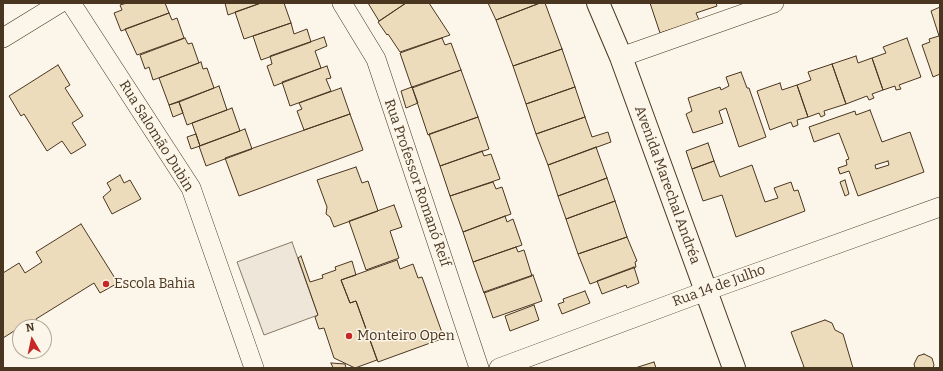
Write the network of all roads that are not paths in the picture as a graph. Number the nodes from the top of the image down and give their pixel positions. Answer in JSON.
{"nodes":[{"id":1,"x":60,"y":3,"type":"edge"},
{"id":2,"x":71,"y":3,"type":"edge"},
{"id":3,"x":342,"y":3,"type":"edge"},
{"id":4,"x":598,"y":3,"type":"edge"},
{"id":5,"x":774,"y":3,"type":"edge"},
{"id":6,"x":3,"y":38,"type":"edge"},
{"id":7,"x":620,"y":57,"type":"junction"},
{"id":8,"x":940,"y":208,"type":"edge"},
{"id":9,"x":706,"y":291,"type":"junction"},
{"id":10,"x":254,"y":368,"type":"edge"},
{"id":11,"x":480,"y":368,"type":"edge"},
{"id":12,"x":499,"y":368,"type":"edge"},
{"id":13,"x":734,"y":368,"type":"edge"}],
"edges":[{"from":1,"to":6,"type":"street"},
{"from":2,"to":10,"type":"street","name":"Rua Salomão Dubin"},
{"from":3,"to":11,"type":"street","name":"Rua Professor Romanó Reif"},
{"from":4,"to":7,"type":"street","name":"Avenida Marechal Andréa"},
{"from":5,"to":7,"type":"street"},
{"from":7,"to":9,"type":"street","name":"Avenida Marechal Andréa"},
{"from":8,"to":9,"type":"street","name":"Rua 14 de Julho"},
{"from":9,"to":12,"type":"street","name":"Rua 14 de Julho"},
{"from":9,"to":13,"type":"street","name":"Avenida Marechal Andréa"}]}
